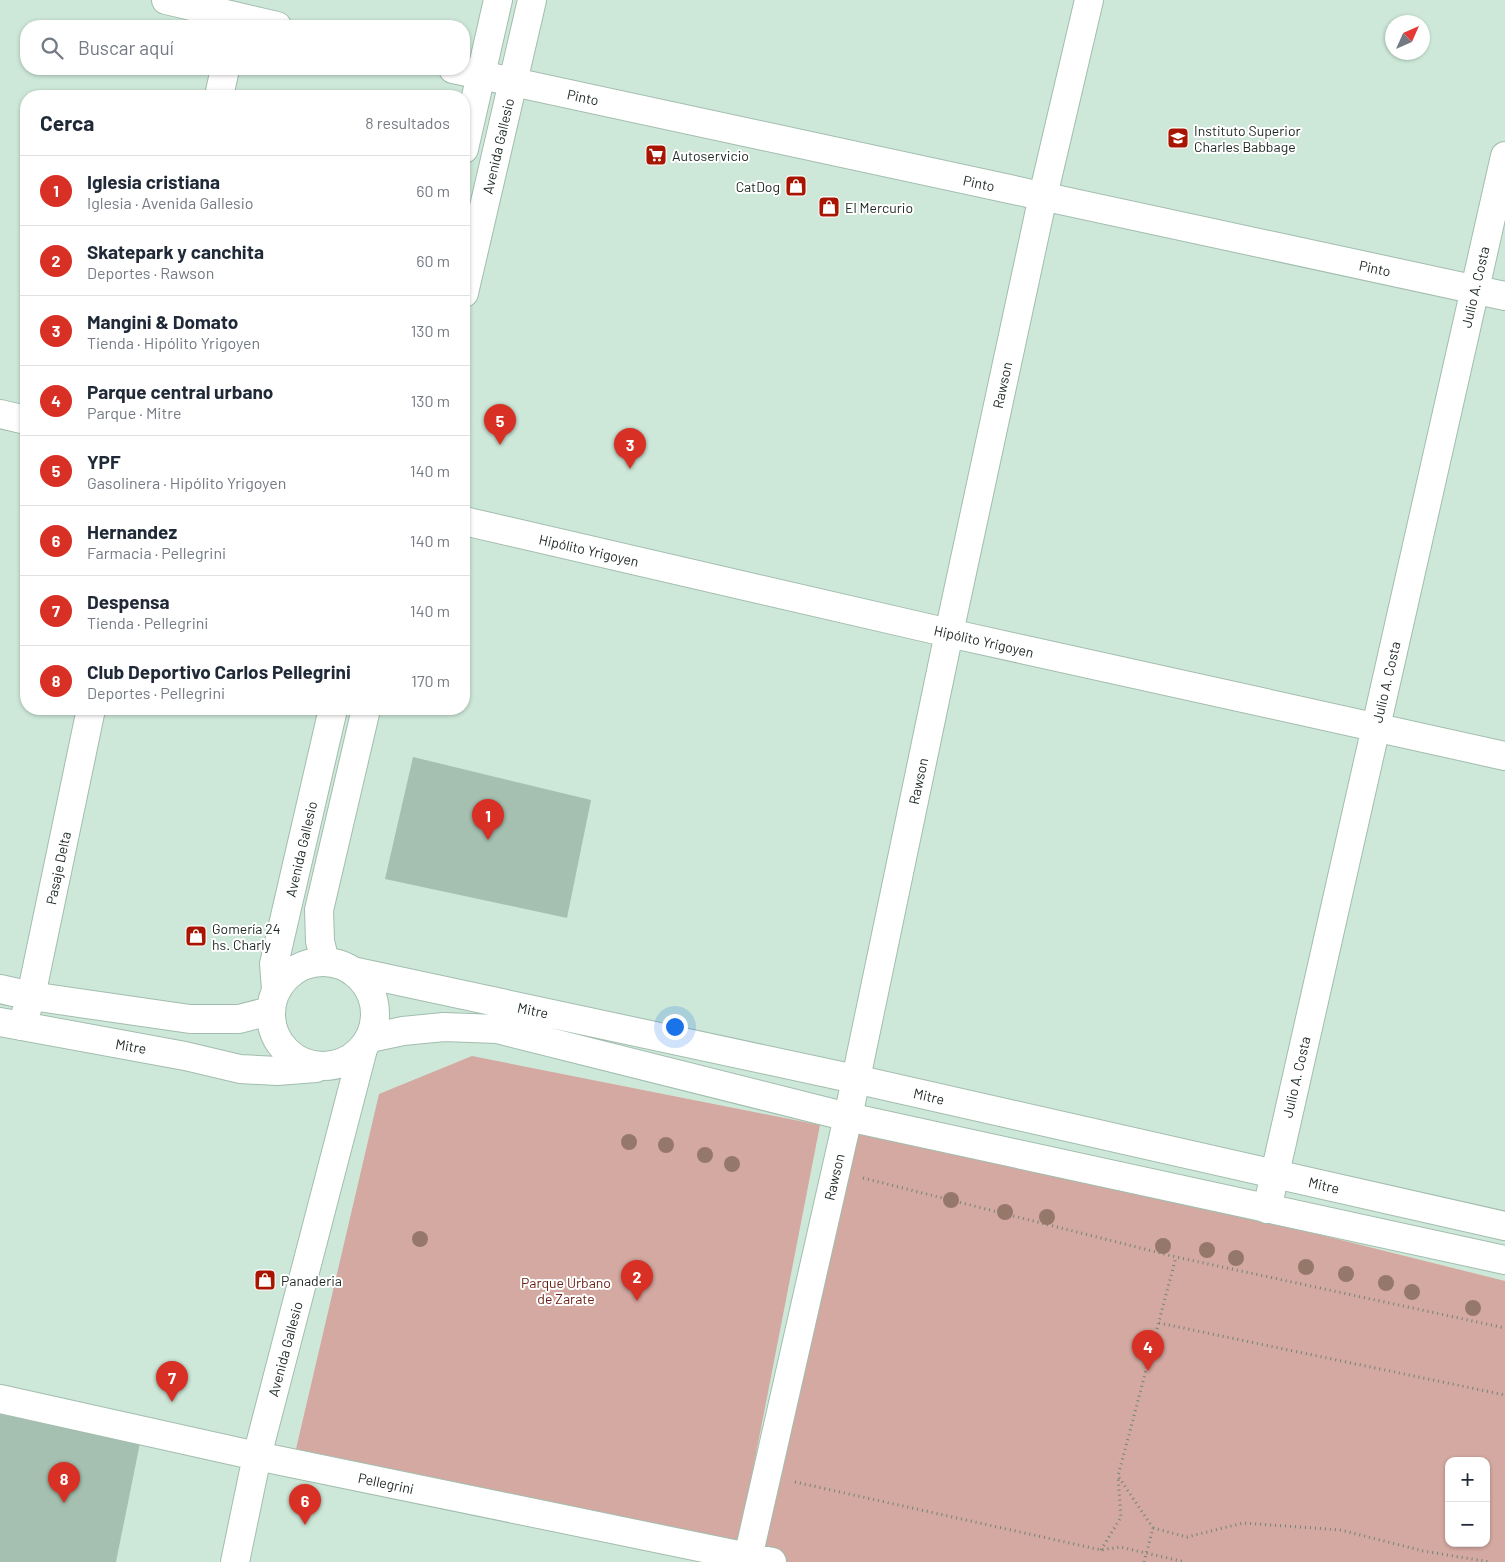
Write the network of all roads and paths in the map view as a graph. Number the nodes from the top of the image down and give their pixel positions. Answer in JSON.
{"nodes":[{"id":1,"x":166,"y":0,"type":"edge"},
{"id":2,"x":498,"y":0,"type":"edge"},
{"id":3,"x":532,"y":0,"type":"edge"},
{"id":4,"x":1089,"y":0,"type":"edge"},
{"id":5,"x":237,"y":14,"type":"edge"},
{"id":6,"x":257,"y":20,"type":"edge"},
{"id":7,"x":470,"y":73,"type":"edge"},
{"id":8,"x":224,"y":75,"type":"edge"},
{"id":9,"x":481,"y":76,"type":"junction"},
{"id":10,"x":513,"y":82,"type":"junction"},
{"id":11,"x":220,"y":90,"type":"edge"},
{"id":12,"x":470,"y":123,"type":"edge"},
{"id":13,"x":1505,"y":156,"type":"edge"},
{"id":14,"x":1043,"y":196,"type":"junction"},
{"id":15,"x":470,"y":266,"type":"edge"},
{"id":16,"x":1475,"y":289,"type":"junction"},
{"id":17,"x":1505,"y":296,"type":"edge"},
{"id":18,"x":0,"y":414,"type":"edge"},
{"id":19,"x":20,"y":419,"type":"edge"},
{"id":20,"x":470,"y":522,"type":"edge"},
{"id":21,"x":949,"y":633,"type":"junction"},
{"id":22,"x":90,"y":715,"type":"edge"},
{"id":23,"x":332,"y":715,"type":"edge"},
{"id":24,"x":365,"y":715,"type":"edge"},
{"id":25,"x":1376,"y":727,"type":"junction"},
{"id":26,"x":1505,"y":756,"type":"edge"},
{"id":27,"x":325,"y":962,"type":"junction"},
{"id":28,"x":352,"y":971,"type":"junction"},
{"id":29,"x":0,"y":989,"type":"edge"},
{"id":30,"x":31,"y":996,"type":"junction"},
{"id":31,"x":273,"y":1000,"type":"junction"},
{"id":32,"x":11,"y":1024,"type":"edge"},
{"id":33,"x":366,"y":1044,"type":"junction"},
{"id":34,"x":322,"y":1067,"type":"junction"},
{"id":35,"x":855,"y":1079,"type":"junction"},
{"id":36,"x":848,"y":1117,"type":"junction"},
{"id":37,"x":836,"y":1172,"type":"junction"},
{"id":38,"x":1274,"y":1174,"type":"junction"},
{"id":39,"x":1266,"y":1209,"type":"junction"},
{"id":40,"x":1505,"y":1226,"type":"edge"},
{"id":41,"x":1176,"y":1257,"type":"junction"},
{"id":42,"x":1505,"y":1260,"type":"edge"},
{"id":43,"x":1159,"y":1323,"type":"junction"},
{"id":44,"x":1505,"y":1328,"type":"edge"},
{"id":45,"x":1505,"y":1395,"type":"edge"},
{"id":46,"x":0,"y":1399,"type":"edge"},
{"id":47,"x":257,"y":1456,"type":"junction"},
{"id":48,"x":766,"y":1476,"type":"junction"},
{"id":49,"x":1118,"y":1476,"type":"junction"},
{"id":50,"x":1153,"y":1528,"type":"junction"},
{"id":51,"x":1101,"y":1550,"type":"junction"},
{"id":52,"x":1146,"y":1553,"type":"junction"},
{"id":53,"x":756,"y":1560,"type":"edge"},
{"id":54,"x":234,"y":1562,"type":"edge"},
{"id":55,"x":1144,"y":1562,"type":"edge"},
{"id":56,"x":1185,"y":1562,"type":"edge"},
{"id":57,"x":1490,"y":1562,"type":"edge"}],
"edges":[{"from":1,"to":5,"type":"street"},
{"from":2,"to":9,"type":"street"},
{"from":3,"to":10,"type":"street","name":"Avenida Gallesio"},
{"from":4,"to":14,"type":"street","name":"Rawson"},
{"from":5,"to":6,"type":"street"},
{"from":7,"to":9,"type":"street","name":"Pinto"},
{"from":8,"to":11,"type":"street"},
{"from":9,"to":10,"type":"street","name":"Pinto"},
{"from":9,"to":12,"type":"street"},
{"from":10,"to":14,"type":"street","name":"Pinto"},
{"from":10,"to":15,"type":"street","name":"Avenida Gallesio"},
{"from":13,"to":16,"type":"street","name":"Julio A. Costa"},
{"from":14,"to":16,"type":"street","name":"Pinto"},
{"from":14,"to":21,"type":"street","name":"Rawson"},
{"from":16,"to":17,"type":"street","name":"Pinto"},
{"from":16,"to":25,"type":"street","name":"Julio A. Costa"},
{"from":18,"to":19,"type":"street"},
{"from":20,"to":21,"type":"street","name":"Hipólito Yrigoyen"},
{"from":21,"to":25,"type":"street","name":"Hipólito Yrigoyen"},
{"from":21,"to":35,"type":"street","name":"Rawson"},
{"from":22,"to":30,"type":"street","name":"Pasaje Delta"},
{"from":23,"to":31,"type":"street","name":"Avenida Gallesio"},
{"from":24,"to":27,"type":"street"},
{"from":25,"to":26,"type":"street","name":"Hipólito Yrigoyen"},
{"from":25,"to":38,"type":"street","name":"Julio A. Costa"},
{"from":27,"to":28,"type":"street"},
{"from":27,"to":31,"type":"street"},
{"from":28,"to":33,"type":"street"},
{"from":28,"to":35,"type":"street","name":"Mitre"},
{"from":29,"to":30,"type":"street"},
{"from":30,"to":31,"type":"street"},
{"from":30,"to":32,"type":"street","name":"Pasaje Delta"},
{"from":31,"to":34,"type":"street"},
{"from":32,"to":34,"type":"street","name":"Mitre"},
{"from":33,"to":34,"type":"street"},
{"from":33,"to":36,"type":"street","name":"Mitre"},
{"from":33,"to":47,"type":"street","name":"Avenida Gallesio"},
{"from":35,"to":36,"type":"street","name":"Rawson"},
{"from":35,"to":38,"type":"street","name":"Mitre"},
{"from":36,"to":37,"type":"street","name":"Rawson"},
{"from":36,"to":39,"type":"street","name":"Mitre"},
{"from":37,"to":41,"type":"path"},
{"from":37,"to":48,"type":"street","name":"Rawson"},
{"from":38,"to":39,"type":"street","name":"Julio A. Costa"},
{"from":38,"to":40,"type":"street","name":"Mitre"},
{"from":39,"to":42,"type":"street","name":"Mitre"},
{"from":41,"to":43,"type":"path"},
{"from":41,"to":44,"type":"path"},
{"from":43,"to":45,"type":"path"},
{"from":43,"to":49,"type":"path"},
{"from":46,"to":47,"type":"street","name":"Pellegrini"},
{"from":47,"to":53,"type":"street","name":"Pellegrini"},
{"from":47,"to":54,"type":"street","name":"Avenida Gallesio"},
{"from":48,"to":51,"type":"path"},
{"from":48,"to":53,"type":"street","name":"Rawson"},
{"from":49,"to":50,"type":"path"},
{"from":49,"to":51,"type":"path"},
{"from":50,"to":52,"type":"path"},
{"from":50,"to":57,"type":"path"},
{"from":51,"to":52,"type":"path"},
{"from":52,"to":55,"type":"path"},
{"from":52,"to":56,"type":"path"}]}
